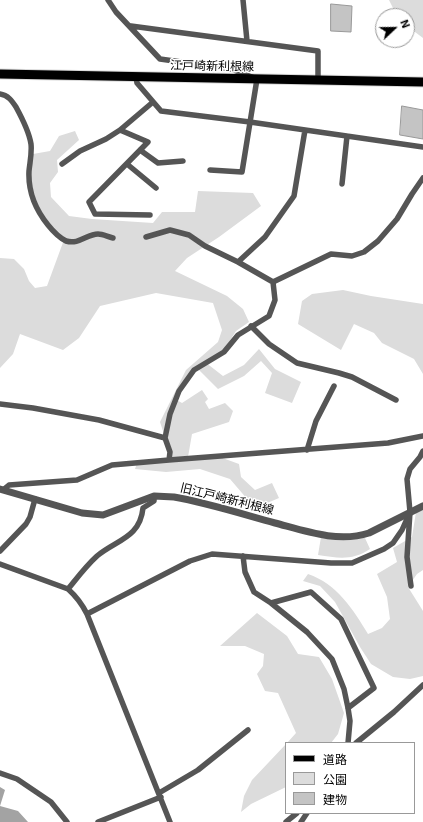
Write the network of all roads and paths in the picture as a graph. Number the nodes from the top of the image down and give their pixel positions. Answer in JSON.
{"nodes":[{"id":1,"x":108,"y":0,"type":"edge"},
{"id":2,"x":243,"y":0,"type":"edge"},
{"id":3,"x":131,"y":26,"type":"junction"},
{"id":4,"x":247,"y":41,"type":"junction"},
{"id":5,"x":0,"y":74,"type":"edge"},
{"id":6,"x":136,"y":77,"type":"junction"},
{"id":7,"x":258,"y":79,"type":"junction"},
{"id":8,"x":318,"y":80,"type":"junction"},
{"id":9,"x":423,"y":82,"type":"edge"},
{"id":10,"x":0,"y":94,"type":"edge"},
{"id":11,"x":153,"y":102,"type":"junction"},
{"id":12,"x":250,"y":122,"type":"junction"},
{"id":13,"x":120,"y":130,"type":"junction"},
{"id":14,"x":305,"y":130,"type":"junction"},
{"id":15,"x":347,"y":136,"type":"junction"},
{"id":16,"x":423,"y":147,"type":"edge"},
{"id":17,"x":140,"y":150,"type":"junction"},
{"id":18,"x":183,"y":161,"type":"dead end"},
{"id":19,"x":62,"y":164,"type":"dead end"},
{"id":20,"x":127,"y":164,"type":"junction"},
{"id":21,"x":210,"y":170,"type":"dead end"},
{"id":22,"x":423,"y":178,"type":"edge"},
{"id":23,"x":342,"y":184,"type":"dead end"},
{"id":24,"x":156,"y":188,"type":"dead end"},
{"id":25,"x":150,"y":215,"type":"dead end"},
{"id":26,"x":146,"y":237,"type":"dead end"},
{"id":27,"x":113,"y":238,"type":"dead end"},
{"id":28,"x":238,"y":262,"type":"junction"},
{"id":29,"x":273,"y":282,"type":"junction"},
{"id":30,"x":251,"y":326,"type":"junction"},
{"id":31,"x":334,"y":386,"type":"dead end"},
{"id":32,"x":396,"y":400,"type":"dead end"},
{"id":33,"x":0,"y":404,"type":"edge"},
{"id":34,"x":423,"y":436,"type":"edge"},
{"id":35,"x":165,"y":438,"type":"junction"},
{"id":36,"x":307,"y":450,"type":"junction"},
{"id":37,"x":423,"y":452,"type":"edge"},
{"id":38,"x":169,"y":460,"type":"junction"},
{"id":39,"x":1,"y":489,"type":"edge"},
{"id":40,"x":154,"y":496,"type":"junction"},
{"id":41,"x":35,"y":498,"type":"junction"},
{"id":42,"x":423,"y":506,"type":"edge"},
{"id":43,"x":410,"y":512,"type":"junction"},
{"id":44,"x":0,"y":551,"type":"edge"},
{"id":45,"x":243,"y":556,"type":"junction"},
{"id":46,"x":0,"y":564,"type":"edge"},
{"id":47,"x":411,"y":586,"type":"dead end"},
{"id":48,"x":68,"y":589,"type":"junction"},
{"id":49,"x":271,"y":603,"type":"junction"},
{"id":50,"x":87,"y":614,"type":"junction"},
{"id":51,"x":423,"y":685,"type":"edge"},
{"id":52,"x":348,"y":708,"type":"junction"},
{"id":53,"x":248,"y":730,"type":"dead end"},
{"id":54,"x":348,"y":742,"type":"edge"},
{"id":55,"x":357,"y":742,"type":"edge"},
{"id":56,"x":0,"y":773,"type":"edge"},
{"id":57,"x":160,"y":795,"type":"junction"},
{"id":58,"x":296,"y":814,"type":"edge"},
{"id":59,"x":67,"y":822,"type":"edge"},
{"id":60,"x":98,"y":822,"type":"edge"},
{"id":61,"x":170,"y":822,"type":"edge"},
{"id":62,"x":286,"y":822,"type":"edge"}],
"edges":[{"from":1,"to":3,"type":"street"},
{"from":2,"to":4,"type":"street"},
{"from":3,"to":4,"type":"street"},
{"from":3,"to":7,"type":"street"},
{"from":4,"to":8,"type":"street"},
{"from":5,"to":6,"type":"main road","name":"江戸崎新利根線"},
{"from":6,"to":7,"type":"main road","name":"江戸崎新利根線"},
{"from":6,"to":11,"type":"street"},
{"from":7,"to":8,"type":"main road","name":"江戸崎新利根線"},
{"from":7,"to":12,"type":"street"},
{"from":8,"to":9,"type":"main road","name":"江戸崎新利根線"},
{"from":10,"to":27,"type":"street"},
{"from":11,"to":12,"type":"street"},
{"from":11,"to":13,"type":"street"},
{"from":12,"to":14,"type":"street"},
{"from":12,"to":21,"type":"street"},
{"from":13,"to":17,"type":"street"},
{"from":13,"to":19,"type":"street"},
{"from":14,"to":15,"type":"street"},
{"from":14,"to":28,"type":"street"},
{"from":15,"to":16,"type":"street"},
{"from":15,"to":23,"type":"street"},
{"from":17,"to":18,"type":"street"},
{"from":17,"to":20,"type":"street"},
{"from":20,"to":24,"type":"street"},
{"from":20,"to":25,"type":"street"},
{"from":22,"to":29,"type":"street"},
{"from":26,"to":28,"type":"street"},
{"from":28,"to":29,"type":"street"},
{"from":29,"to":30,"type":"street"},
{"from":30,"to":32,"type":"street"},
{"from":30,"to":35,"type":"street"},
{"from":31,"to":36,"type":"street"},
{"from":33,"to":35,"type":"street"},
{"from":34,"to":36,"type":"street"},
{"from":35,"to":38,"type":"street"},
{"from":36,"to":38,"type":"street"},
{"from":37,"to":43,"type":"street"},
{"from":38,"to":39,"type":"street"},
{"from":39,"to":41,"type":"street","name":"旧江戸崎新利根線"},
{"from":40,"to":41,"type":"street","name":"旧江戸崎新利根線"},
{"from":40,"to":43,"type":"street","name":"旧江戸崎新利根線"},
{"from":40,"to":48,"type":"street"},
{"from":41,"to":44,"type":"street"},
{"from":42,"to":43,"type":"street","name":"旧江戸崎新利根線"},
{"from":43,"to":45,"type":"street"},
{"from":43,"to":47,"type":"street"},
{"from":45,"to":49,"type":"street"},
{"from":45,"to":50,"type":"street"},
{"from":46,"to":48,"type":"street"},
{"from":48,"to":50,"type":"street"},
{"from":49,"to":52,"type":"street"},
{"from":49,"to":52,"type":"street"},
{"from":50,"to":57,"type":"street"},
{"from":51,"to":55,"type":"street"},
{"from":52,"to":54,"type":"street"},
{"from":53,"to":57,"type":"street"},
{"from":56,"to":59,"type":"street"},
{"from":57,"to":60,"type":"street"},
{"from":57,"to":61,"type":"street"},
{"from":58,"to":62,"type":"street"}]}
